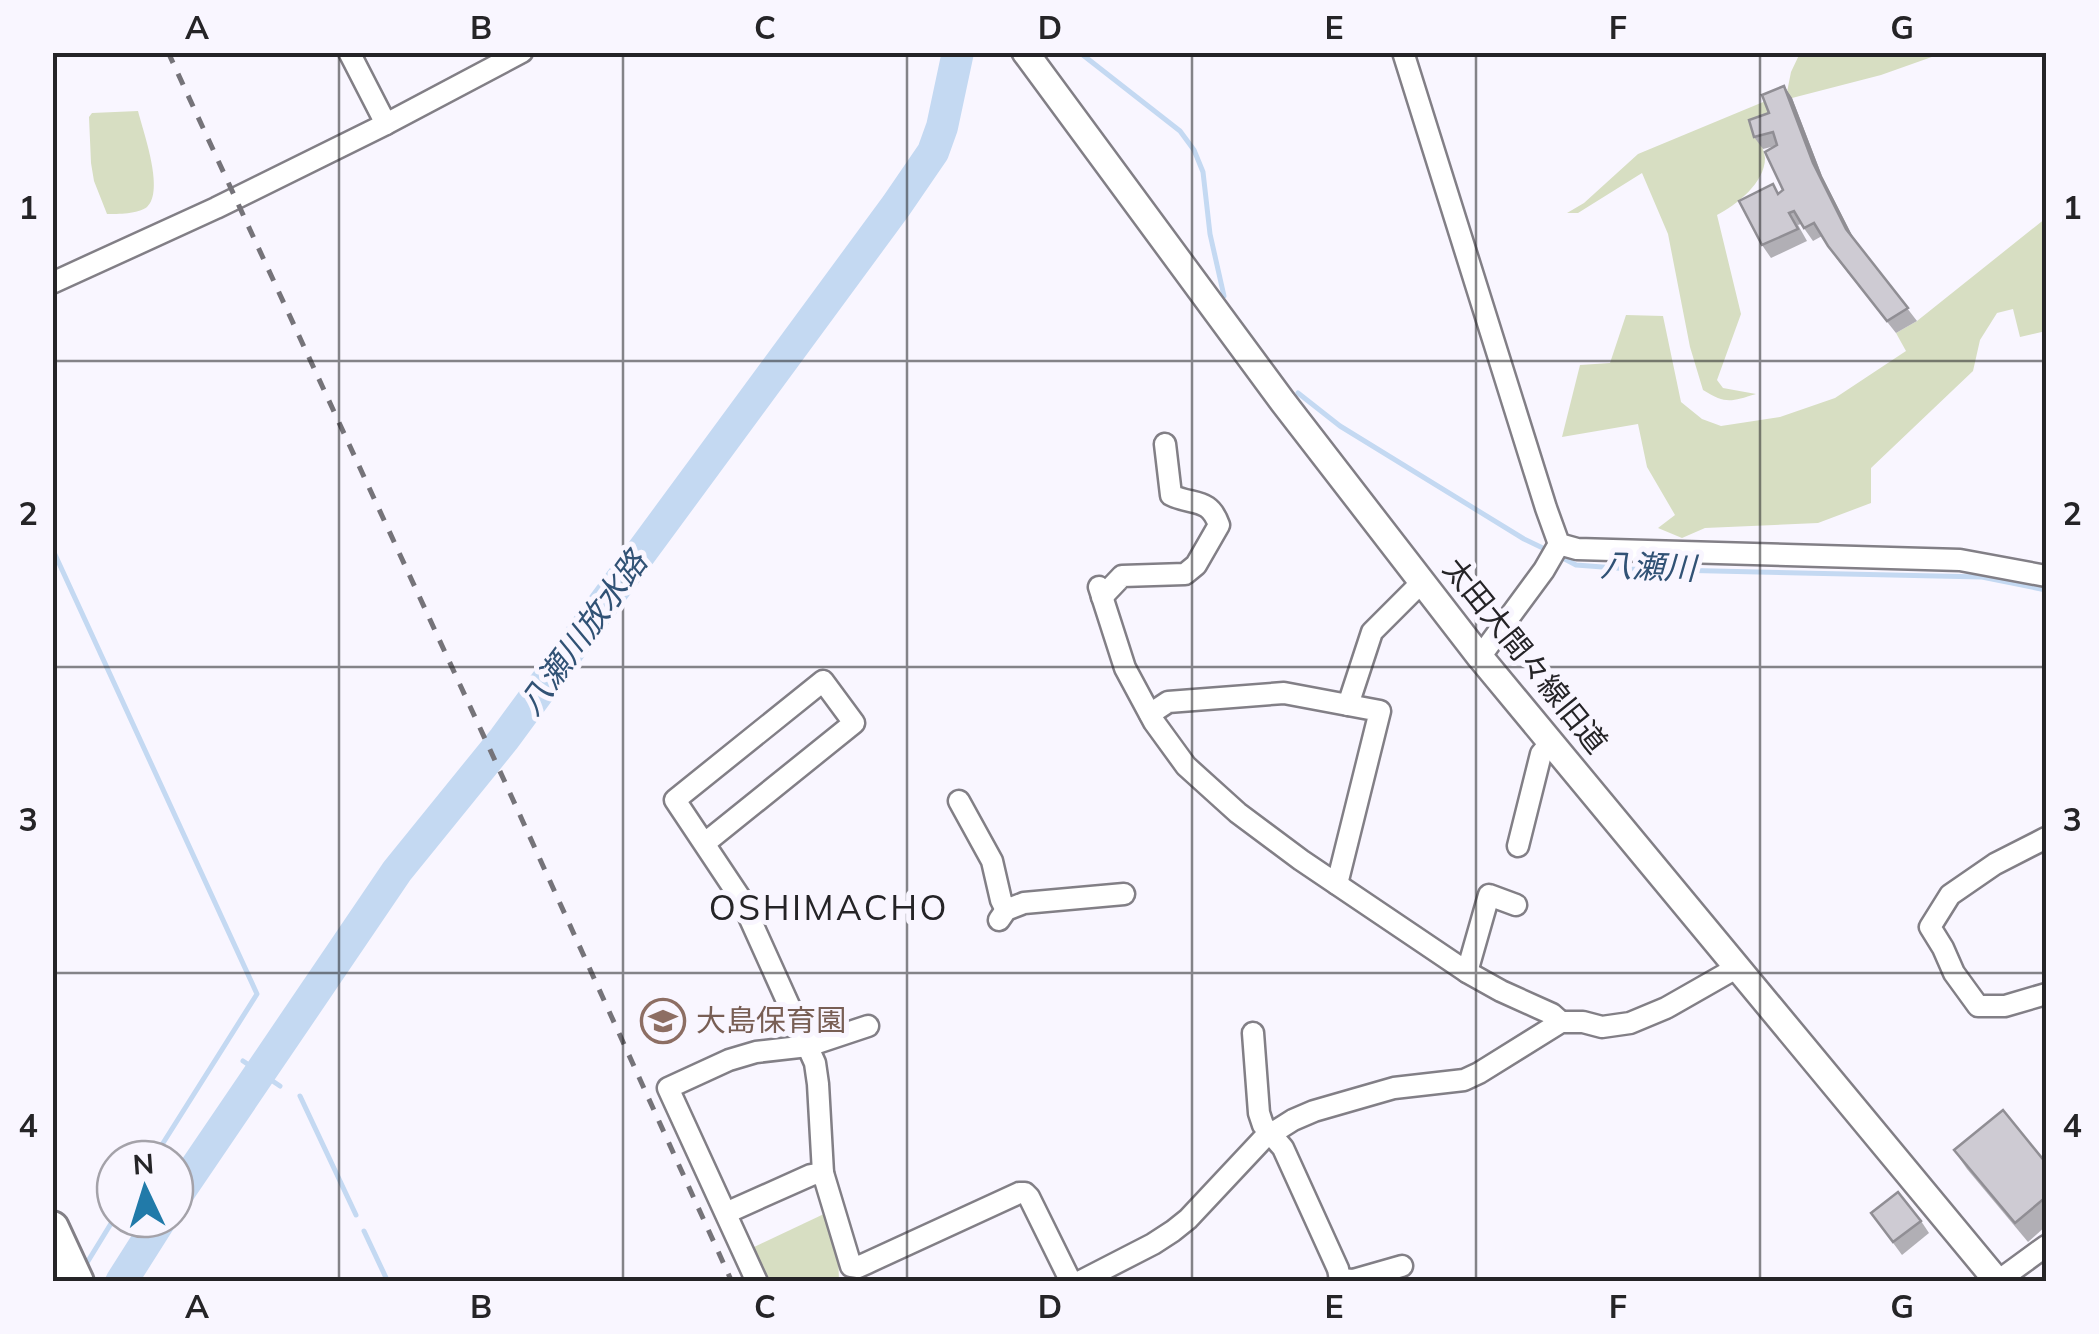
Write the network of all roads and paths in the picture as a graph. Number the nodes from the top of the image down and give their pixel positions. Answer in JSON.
{"nodes":[{"id":1,"x":349,"y":52,"type":"edge"},
{"id":2,"x":522,"y":52,"type":"edge"},
{"id":3,"x":1025,"y":52,"type":"edge"},
{"id":4,"x":1403,"y":52,"type":"edge"},
{"id":5,"x":386,"y":124,"type":"junction"},
{"id":6,"x":52,"y":282,"type":"edge"},
{"id":7,"x":1165,"y":444,"type":"dead end"},
{"id":8,"x":1560,"y":544,"type":"junction"},
{"id":9,"x":2046,"y":576,"type":"edge"},
{"id":10,"x":1422,"y":582,"type":"junction"},
{"id":11,"x":1480,"y":657,"type":"junction"},
{"id":12,"x":1348,"y":705,"type":"junction"},
{"id":13,"x":1150,"y":714,"type":"junction"},
{"id":14,"x":1551,"y":742,"type":"junction"},
{"id":15,"x":959,"y":801,"type":"dead end"},
{"id":16,"x":2046,"y":838,"type":"edge"},
{"id":17,"x":705,"y":843,"type":"junction"},
{"id":18,"x":1518,"y":846,"type":"dead end"},
{"id":19,"x":1337,"y":884,"type":"junction"},
{"id":20,"x":1124,"y":894,"type":"dead end"},
{"id":21,"x":1516,"y":905,"type":"dead end"},
{"id":22,"x":1738,"y":967,"type":"junction"},
{"id":23,"x":1467,"y":972,"type":"junction"},
{"id":24,"x":2046,"y":994,"type":"edge"},
{"id":25,"x":1562,"y":1022,"type":"junction"},
{"id":26,"x":868,"y":1026,"type":"dead end"},
{"id":27,"x":1254,"y":1033,"type":"dead end"},
{"id":28,"x":808,"y":1046,"type":"junction"},
{"id":29,"x":1270,"y":1134,"type":"junction"},
{"id":30,"x":824,"y":1173,"type":"junction"},
{"id":31,"x":726,"y":1213,"type":"junction"},
{"id":32,"x":52,"y":1228,"type":"edge"},
{"id":33,"x":2046,"y":1246,"type":"edge"},
{"id":34,"x":1402,"y":1266,"type":"dead end"},
{"id":35,"x":1339,"y":1280,"type":"edge"},
{"id":36,"x":1998,"y":1281,"type":"edge"},
{"id":37,"x":77,"y":1282,"type":"edge"},
{"id":38,"x":758,"y":1282,"type":"edge"},
{"id":39,"x":1070,"y":1282,"type":"edge"},
{"id":40,"x":1079,"y":1282,"type":"edge"}],
"edges":[{"from":1,"to":5,"type":"street"},
{"from":2,"to":5,"type":"street"},
{"from":3,"to":10,"type":"street","name":"太田大間々線旧道"},
{"from":4,"to":8,"type":"street"},
{"from":5,"to":6,"type":"street"},
{"from":7,"to":13,"type":"street"},
{"from":8,"to":9,"type":"street"},
{"from":8,"to":11,"type":"street"},
{"from":10,"to":11,"type":"street","name":"太田大間々線旧道"},
{"from":10,"to":12,"type":"street"},
{"from":11,"to":14,"type":"street","name":"太田大間々線旧道"},
{"from":12,"to":13,"type":"street"},
{"from":12,"to":19,"type":"street"},
{"from":13,"to":19,"type":"street"},
{"from":14,"to":18,"type":"street"},
{"from":14,"to":22,"type":"street","name":"太田大間々線旧道"},
{"from":15,"to":20,"type":"street"},
{"from":16,"to":24,"type":"street"},
{"from":17,"to":17,"type":"street"},
{"from":17,"to":28,"type":"street"},
{"from":19,"to":23,"type":"street"},
{"from":21,"to":23,"type":"street"},
{"from":22,"to":25,"type":"street"},
{"from":22,"to":36,"type":"street","name":"太田大間々線旧道"},
{"from":23,"to":25,"type":"street"},
{"from":25,"to":29,"type":"street"},
{"from":26,"to":28,"type":"street"},
{"from":27,"to":29,"type":"street"},
{"from":28,"to":30,"type":"street"},
{"from":28,"to":31,"type":"street"},
{"from":29,"to":35,"type":"street"},
{"from":29,"to":40,"type":"street"},
{"from":30,"to":31,"type":"street"},
{"from":30,"to":39,"type":"street"},
{"from":31,"to":38,"type":"street"},
{"from":32,"to":37,"type":"main road"},
{"from":33,"to":36,"type":"street"},
{"from":34,"to":35,"type":"street"}]}
